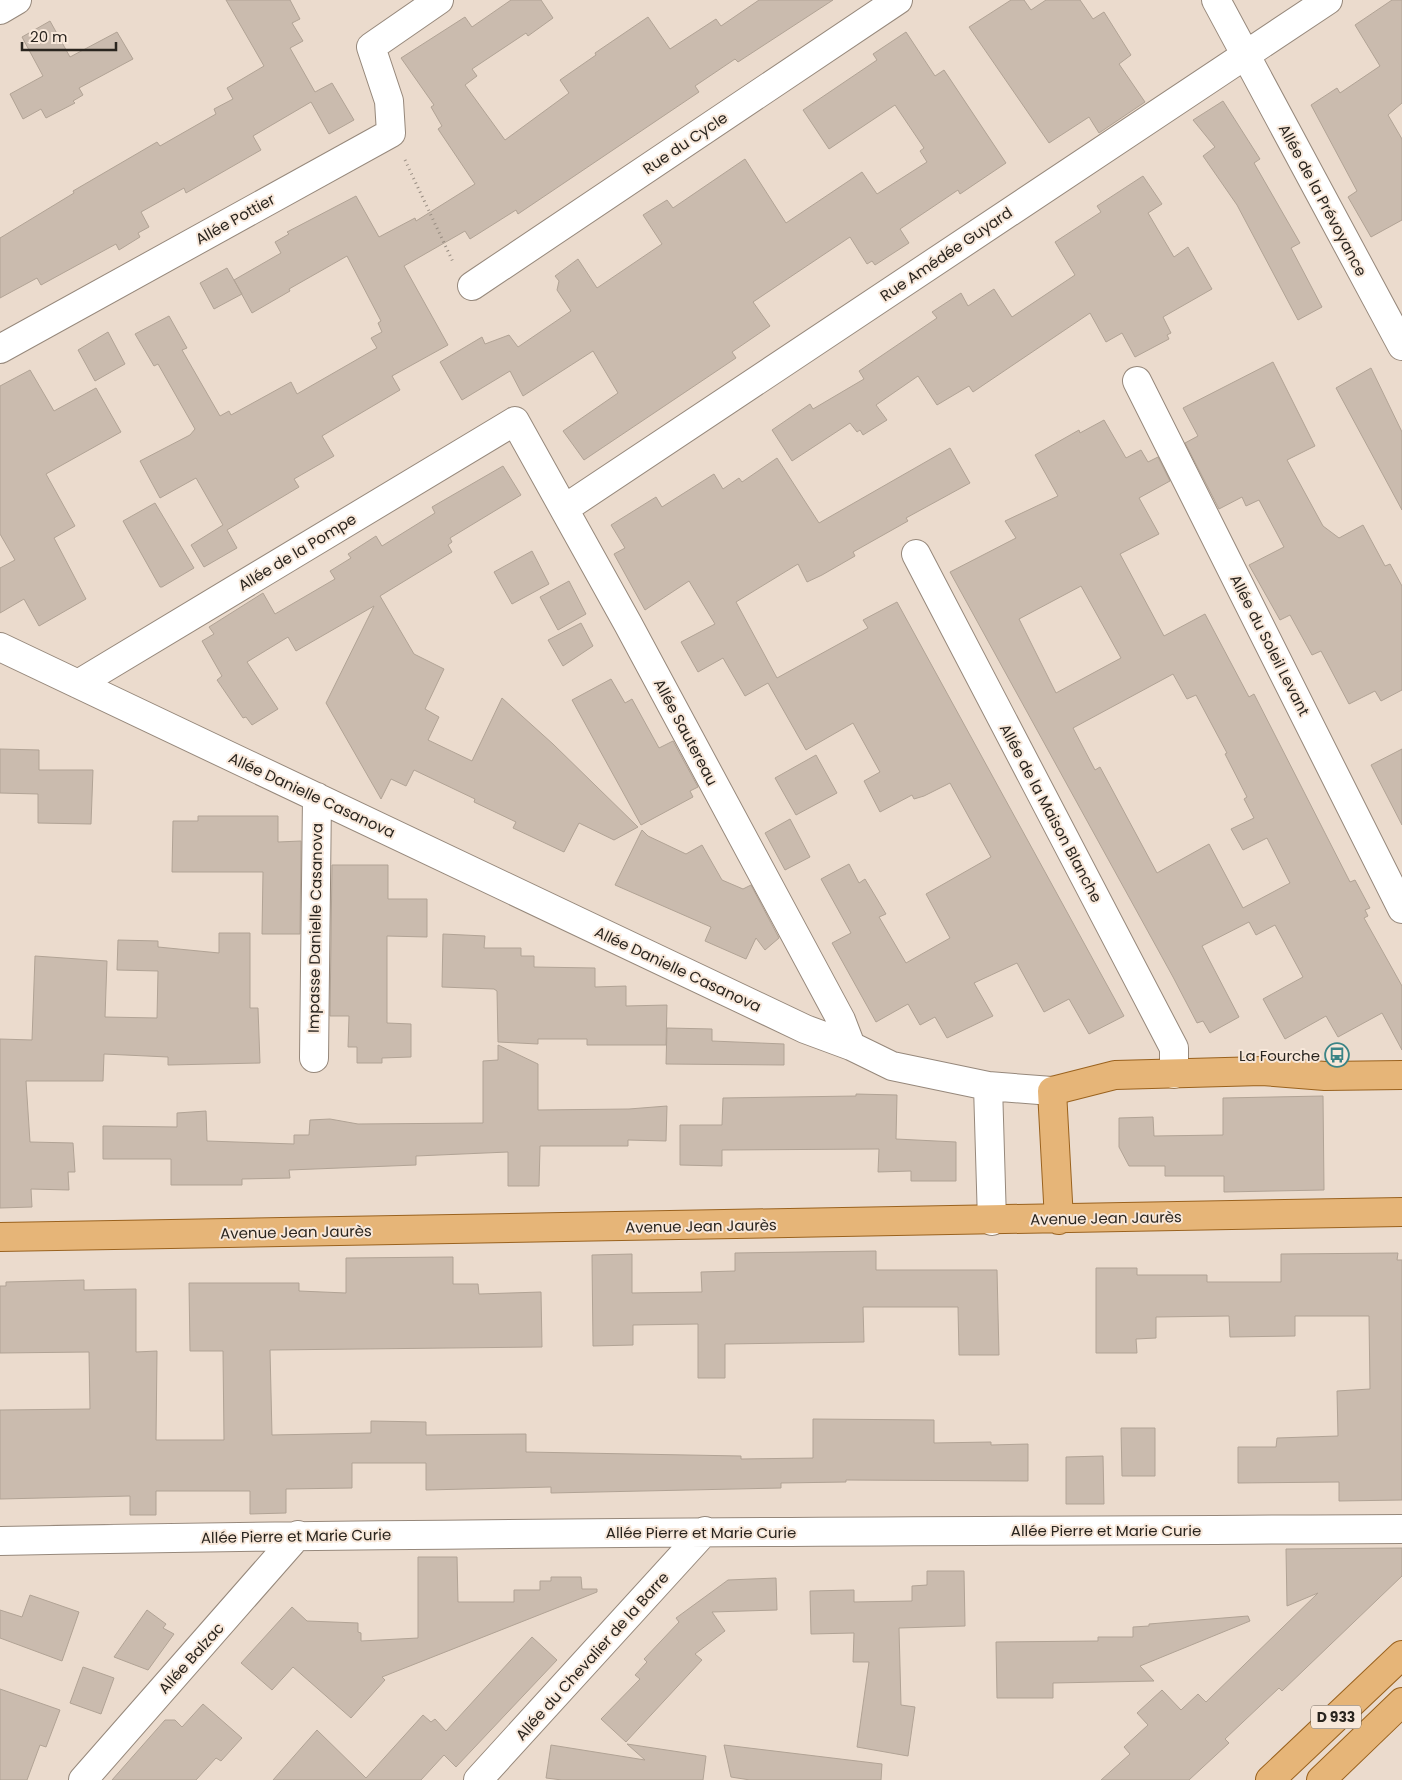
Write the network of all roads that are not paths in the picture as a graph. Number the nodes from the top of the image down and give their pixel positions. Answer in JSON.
{"nodes":[{"id":1,"x":18,"y":0,"type":"edge"},
{"id":2,"x":439,"y":0,"type":"edge"},
{"id":3,"x":898,"y":0,"type":"edge"},
{"id":4,"x":1216,"y":0,"type":"edge"},
{"id":5,"x":1328,"y":0,"type":"edge"},
{"id":6,"x":0,"y":10,"type":"edge"},
{"id":7,"x":1245,"y":55,"type":"junction"},
{"id":8,"x":472,"y":286,"type":"road end"},
{"id":9,"x":1402,"y":346,"type":"edge"},
{"id":10,"x":0,"y":349,"type":"edge"},
{"id":11,"x":1137,"y":381,"type":"dead end"},
{"id":12,"x":515,"y":421,"type":"joint"},
{"id":13,"x":564,"y":509,"type":"junction"},
{"id":14,"x":916,"y":554,"type":"dead end"},
{"id":15,"x":0,"y":647,"type":"edge"},
{"id":16,"x":78,"y":684,"type":"junction"},
{"id":17,"x":317,"y":797,"type":"junction"},
{"id":18,"x":1402,"y":909,"type":"edge"},
{"id":19,"x":851,"y":1046,"type":"junction"},
{"id":20,"x":314,"y":1058,"type":"dead end"},
{"id":21,"x":1174,"y":1074,"type":"junction"},
{"id":22,"x":1402,"y":1075,"type":"edge"},
{"id":23,"x":988,"y":1086,"type":"junction"},
{"id":24,"x":1052,"y":1091,"type":"junction"},
{"id":25,"x":1402,"y":1212,"type":"edge"},
{"id":26,"x":1058,"y":1220,"type":"junction"},
{"id":27,"x":992,"y":1221,"type":"junction"},
{"id":28,"x":0,"y":1237,"type":"edge"},
{"id":29,"x":1402,"y":1529,"type":"edge"},
{"id":30,"x":705,"y":1531,"type":"junction"},
{"id":31,"x":298,"y":1535,"type":"junction"},
{"id":32,"x":0,"y":1541,"type":"edge"},
{"id":33,"x":1402,"y":1655,"type":"edge"},
{"id":34,"x":1402,"y":1702,"type":"edge"},
{"id":35,"x":84,"y":1780,"type":"edge"},
{"id":36,"x":478,"y":1780,"type":"edge"},
{"id":37,"x":1270,"y":1780,"type":"edge"},
{"id":38,"x":1321,"y":1780,"type":"edge"}],
"edges":[{"from":1,"to":6,"type":"street"},
{"from":2,"to":10,"type":"street","name":"Allée Pottier"},
{"from":3,"to":8,"type":"street","name":"Rue du Cycle"},
{"from":4,"to":7,"type":"street","name":"Allée de la Prévoyance"},
{"from":5,"to":7,"type":"street","name":"Rue Amédée Guyard"},
{"from":7,"to":9,"type":"street","name":"Allée de la Prévoyance"},
{"from":7,"to":13,"type":"street","name":"Rue Amédée Guyard"},
{"from":11,"to":18,"type":"street","name":"Allée du Soleil Levant"},
{"from":12,"to":13,"type":"street","name":"Allée Sautereau"},
{"from":12,"to":16,"type":"street","name":"Allée de la Pompe"},
{"from":13,"to":19,"type":"street","name":"Allée Sautereau"},
{"from":14,"to":21,"type":"street","name":"Allée de la Maison Blanche"},
{"from":15,"to":16,"type":"street","name":"Allée Danielle Casanova"},
{"from":16,"to":17,"type":"street","name":"Allée Danielle Casanova"},
{"from":17,"to":19,"type":"street","name":"Allée Danielle Casanova"},
{"from":17,"to":20,"type":"street","name":"Impasse Danielle Casanova"},
{"from":19,"to":23,"type":"street","name":"Allée Danielle Casanova"},
{"from":21,"to":22,"type":"main road","name":"Allée Danielle Casanova"},
{"from":21,"to":24,"type":"main road","name":"Allée Danielle Casanova"},
{"from":23,"to":24,"type":"street","name":"Allée Danielle Casanova"},
{"from":23,"to":27,"type":"street"},
{"from":24,"to":26,"type":"main road"},
{"from":25,"to":26,"type":"main road","name":"Avenue Jean Jaurès"},
{"from":26,"to":27,"type":"main road","name":"Avenue Jean Jaurès"},
{"from":27,"to":28,"type":"main road","name":"Avenue Jean Jaurès"},
{"from":29,"to":30,"type":"street","name":"Allée Pierre et Marie Curie"},
{"from":30,"to":31,"type":"street","name":"Allée Pierre et Marie Curie"},
{"from":30,"to":36,"type":"street","name":"Allée du Chevalier de la Barre"},
{"from":31,"to":32,"type":"street","name":"Allée Pierre et Marie Curie"},
{"from":31,"to":35,"type":"street","name":"Allée Balzac"},
{"from":33,"to":37,"type":"main road","number":"D 933"},
{"from":34,"to":38,"type":"main road","number":"D 933"}]}
